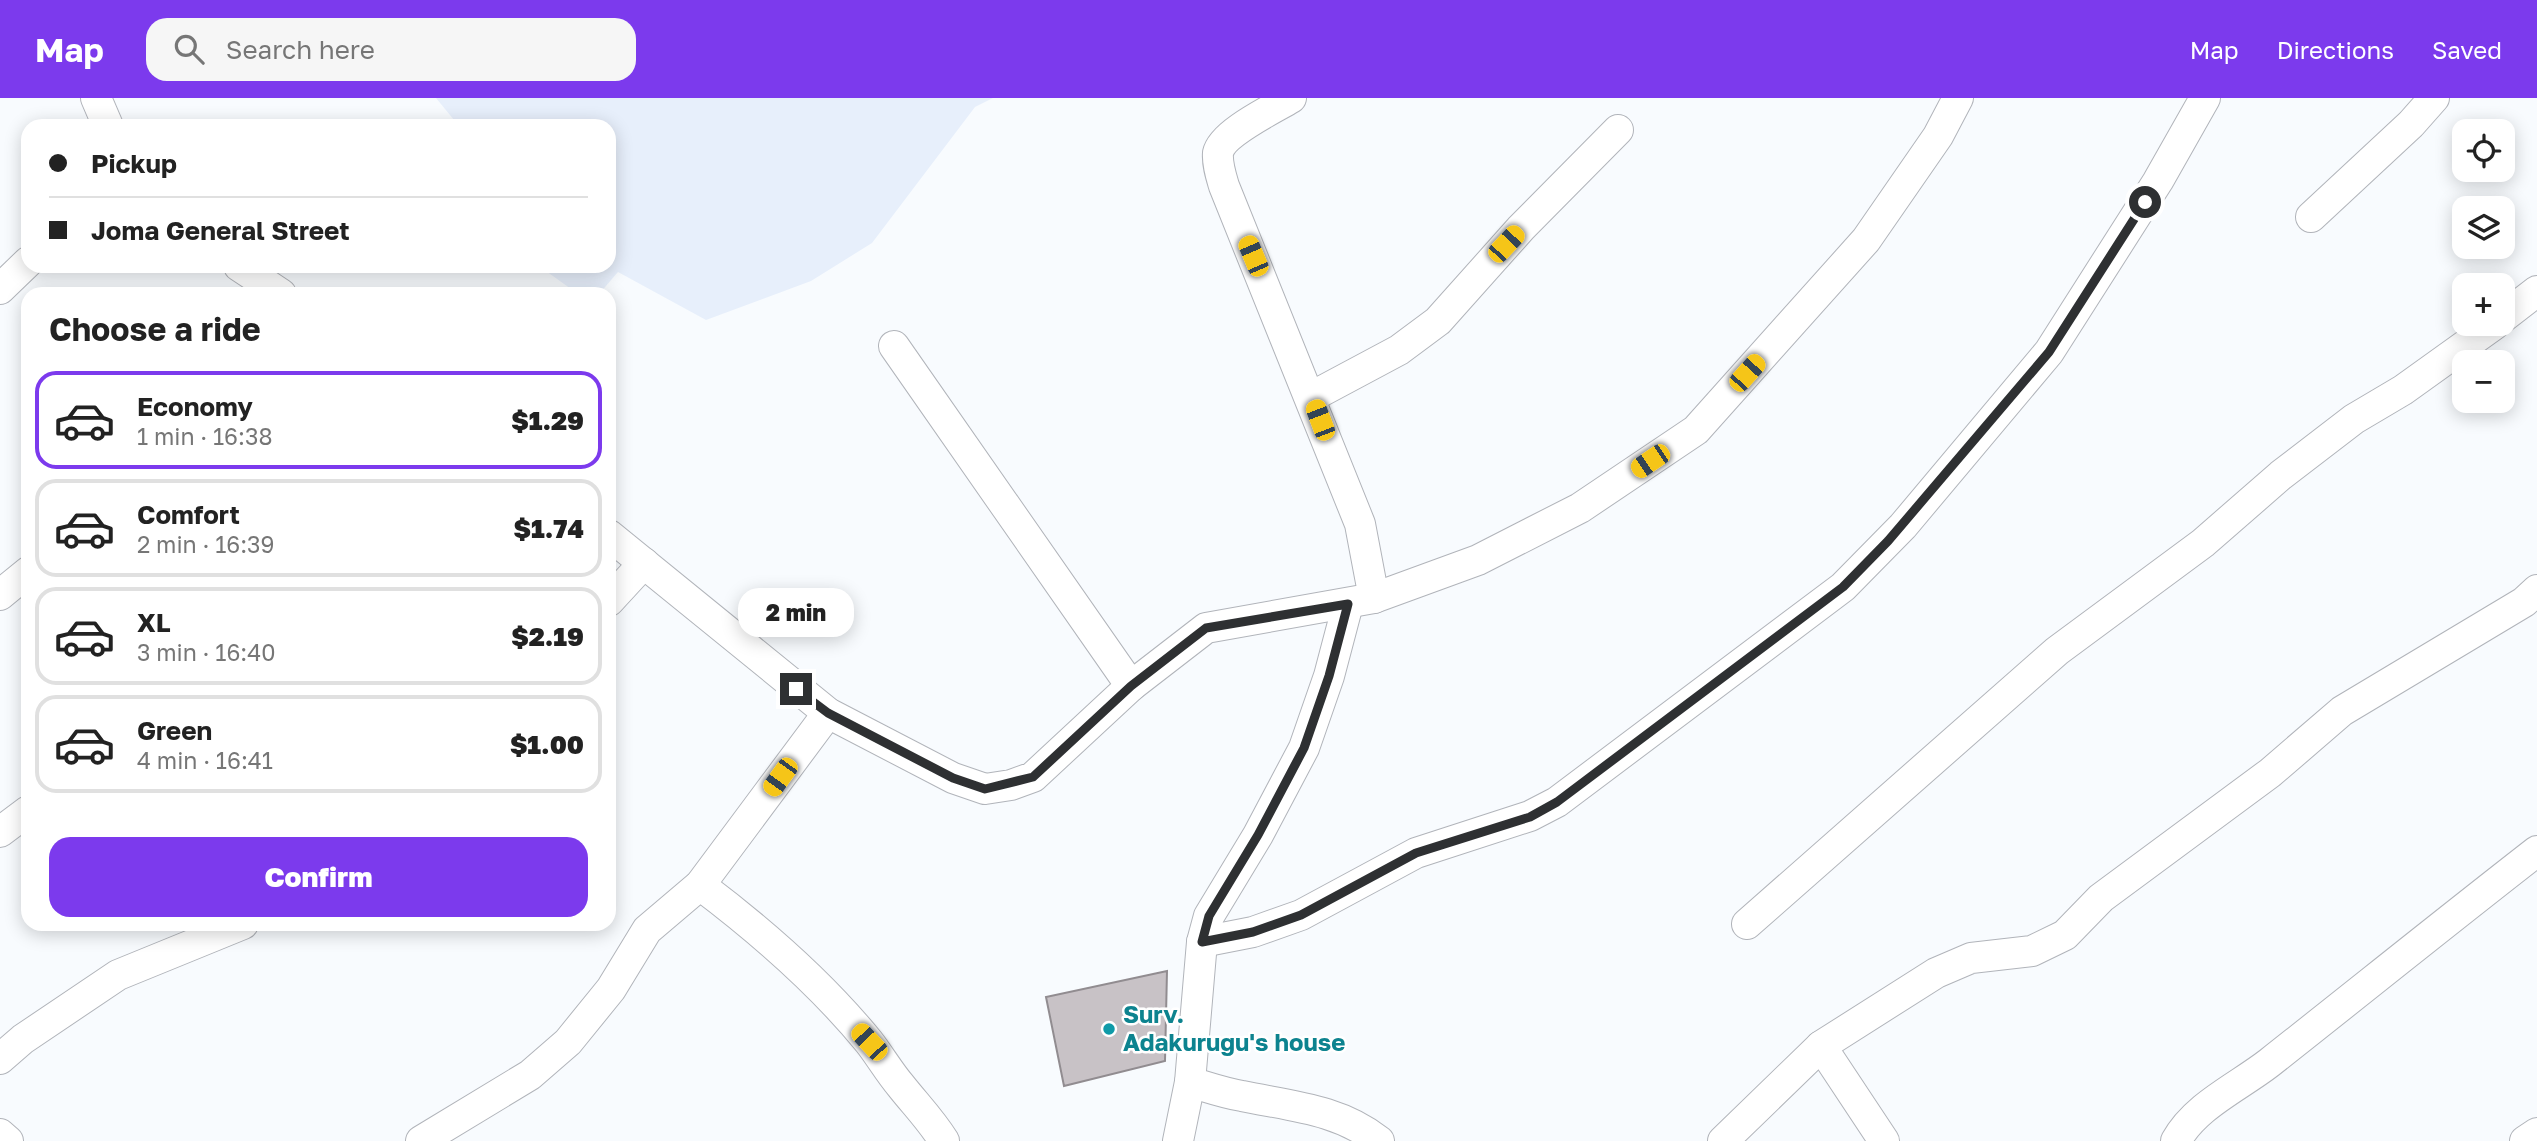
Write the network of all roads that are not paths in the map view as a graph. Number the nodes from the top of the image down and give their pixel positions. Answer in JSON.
{"nodes":[{"id":1,"x":96,"y":98,"type":"edge"},
{"id":2,"x":1291,"y":98,"type":"edge"},
{"id":3,"x":1958,"y":98,"type":"edge"},
{"id":4,"x":2205,"y":98,"type":"edge"},
{"id":5,"x":2434,"y":98,"type":"edge"},
{"id":6,"x":105,"y":119,"type":"edge"},
{"id":7,"x":1618,"y":130,"type":"dead end"},
{"id":8,"x":2311,"y":217,"type":"dead end"},
{"id":9,"x":21,"y":269,"type":"edge"},
{"id":10,"x":250,"y":273,"type":"edge"},
{"id":11,"x":271,"y":287,"type":"edge"},
{"id":12,"x":0,"y":289,"type":"edge"},
{"id":13,"x":2537,"y":291,"type":"edge"},
{"id":14,"x":2515,"y":308,"type":"edge"},
{"id":15,"x":2479,"y":336,"type":"edge"},
{"id":16,"x":894,"y":345,"type":"dead end"},
{"id":17,"x":1311,"y":397,"type":"junction"},
{"id":18,"x":616,"y":541,"type":"edge"},
{"id":19,"x":644,"y":563,"type":"junction"},
{"id":20,"x":21,"y":578,"type":"edge"},
{"id":21,"x":616,"y":593,"type":"edge"},
{"id":22,"x":0,"y":595,"type":"edge"},
{"id":23,"x":1361,"y":601,"type":"junction"},
{"id":24,"x":2533,"y":603,"type":"edge"},
{"id":25,"x":1131,"y":686,"type":"junction"},
{"id":26,"x":828,"y":713,"type":"junction"},
{"id":27,"x":21,"y":816,"type":"edge"},
{"id":28,"x":0,"y":832,"type":"edge"},
{"id":29,"x":2537,"y":851,"type":"edge"},
{"id":30,"x":700,"y":885,"type":"junction"},
{"id":31,"x":1747,"y":924,"type":"dead end"},
{"id":32,"x":226,"y":931,"type":"edge"},
{"id":33,"x":1202,"y":942,"type":"junction"},
{"id":34,"x":1821,"y":1046,"type":"junction"},
{"id":35,"x":0,"y":1059,"type":"edge"},
{"id":36,"x":1190,"y":1082,"type":"junction"},
{"id":37,"x":2537,"y":1133,"type":"edge"},
{"id":38,"x":0,"y":1134,"type":"edge"},
{"id":39,"x":8,"y":1141,"type":"edge"},
{"id":40,"x":421,"y":1141,"type":"edge"},
{"id":41,"x":944,"y":1141,"type":"edge"},
{"id":42,"x":1178,"y":1141,"type":"edge"},
{"id":43,"x":1379,"y":1141,"type":"edge"},
{"id":44,"x":1723,"y":1141,"type":"edge"},
{"id":45,"x":1884,"y":1141,"type":"edge"},
{"id":46,"x":2176,"y":1141,"type":"edge"},
{"id":47,"x":2525,"y":1141,"type":"edge"}],
"edges":[{"from":1,"to":6,"type":"street"},
{"from":2,"to":17,"type":"street"},
{"from":3,"to":23,"type":"street"},
{"from":4,"to":33,"type":"street"},
{"from":5,"to":8,"type":"street"},
{"from":7,"to":17,"type":"street"},
{"from":9,"to":12,"type":"street"},
{"from":10,"to":11,"type":"street"},
{"from":13,"to":14,"type":"street"},
{"from":15,"to":31,"type":"street"},
{"from":16,"to":25,"type":"street"},
{"from":17,"to":23,"type":"street"},
{"from":18,"to":19,"type":"street"},
{"from":19,"to":21,"type":"street"},
{"from":19,"to":26,"type":"street"},
{"from":20,"to":22,"type":"street"},
{"from":23,"to":25,"type":"street"},
{"from":23,"to":33,"type":"street"},
{"from":24,"to":34,"type":"street"},
{"from":25,"to":26,"type":"street"},
{"from":26,"to":30,"type":"street"},
{"from":27,"to":28,"type":"street"},
{"from":29,"to":46,"type":"street"},
{"from":30,"to":40,"type":"street"},
{"from":30,"to":41,"type":"street"},
{"from":32,"to":35,"type":"street"},
{"from":33,"to":36,"type":"street"},
{"from":34,"to":44,"type":"street"},
{"from":34,"to":45,"type":"street"},
{"from":36,"to":42,"type":"street"},
{"from":36,"to":43,"type":"street"},
{"from":37,"to":47,"type":"street"},
{"from":38,"to":39,"type":"street"}]}
